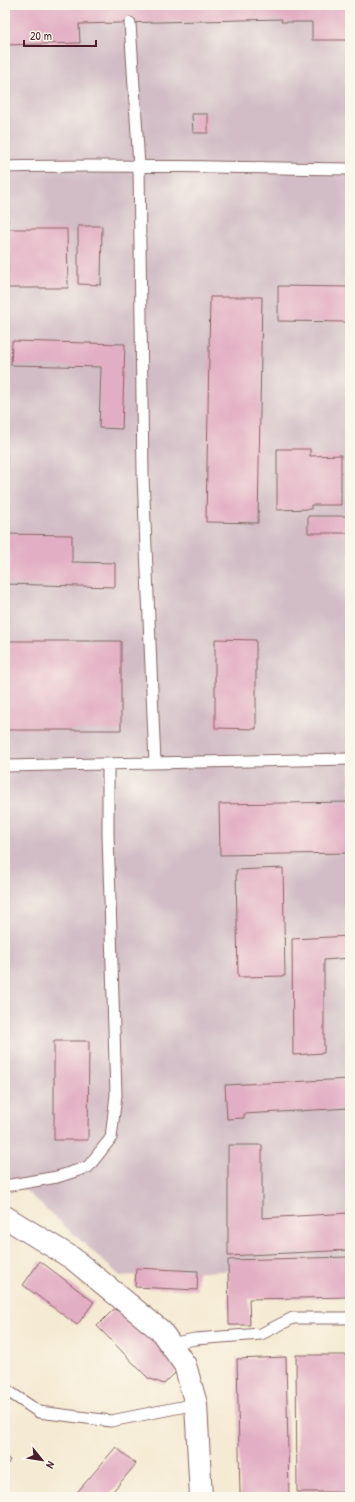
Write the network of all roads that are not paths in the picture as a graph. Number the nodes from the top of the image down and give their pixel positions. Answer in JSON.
{"nodes":[{"id":1,"x":130,"y":23,"type":"dead end"},
{"id":2,"x":139,"y":166,"type":"junction"},
{"id":3,"x":5,"y":167,"type":"edge"},
{"id":4,"x":350,"y":169,"type":"edge"},
{"id":5,"x":350,"y":759,"type":"edge"},
{"id":6,"x":155,"y":763,"type":"junction"},
{"id":7,"x":108,"y":764,"type":"junction"},
{"id":8,"x":5,"y":766,"type":"edge"},
{"id":9,"x":5,"y":1186,"type":"edge"},
{"id":10,"x":5,"y":1217,"type":"edge"},
{"id":11,"x":350,"y":1318,"type":"edge"},
{"id":12,"x":170,"y":1344,"type":"junction"},
{"id":13,"x":5,"y":1389,"type":"edge"},
{"id":14,"x":196,"y":1404,"type":"junction"},
{"id":15,"x":201,"y":1497,"type":"edge"}],
"edges":[{"from":1,"to":2,"type":"lane"},
{"from":2,"to":3,"type":"lane"},
{"from":2,"to":4,"type":"lane"},
{"from":2,"to":6,"type":"lane"},
{"from":5,"to":6,"type":"lane"},
{"from":6,"to":7,"type":"lane"},
{"from":7,"to":8,"type":"lane"},
{"from":7,"to":9,"type":"lane"},
{"from":10,"to":12,"type":"street"},
{"from":11,"to":12,"type":"lane"},
{"from":12,"to":14,"type":"street"},
{"from":13,"to":14,"type":"lane"},
{"from":14,"to":15,"type":"street"}]}
